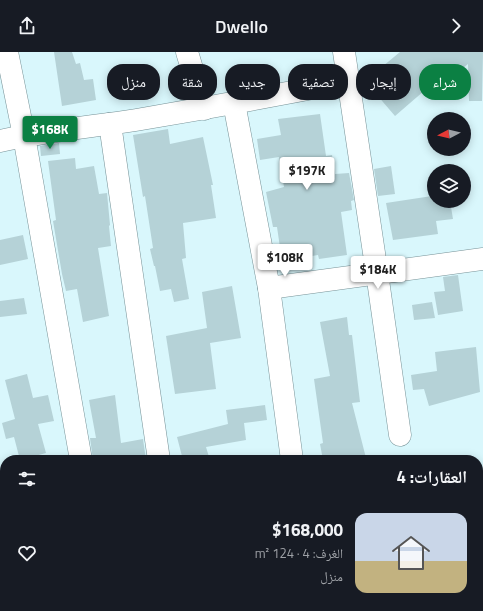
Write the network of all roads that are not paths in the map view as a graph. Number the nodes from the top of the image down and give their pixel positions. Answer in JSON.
{"nodes":[{"id":1,"x":8,"y":52,"type":"edge"},
{"id":2,"x":187,"y":52,"type":"edge"},
{"id":3,"x":344,"y":52,"type":"edge"},
{"id":4,"x":349,"y":82,"type":"junction"},
{"id":5,"x":234,"y":103,"type":"junction"},
{"id":6,"x":204,"y":109,"type":"junction"},
{"id":7,"x":110,"y":124,"type":"junction"},
{"id":8,"x":24,"y":136,"type":"junction"},
{"id":9,"x":0,"y":141,"type":"edge"},
{"id":10,"x":483,"y":259,"type":"edge"},
{"id":11,"x":377,"y":273,"type":"junction"},
{"id":12,"x":269,"y":288,"type":"junction"},
{"id":13,"x":400,"y":435,"type":"dead end"},
{"id":14,"x":79,"y":455,"type":"edge"},
{"id":15,"x":158,"y":455,"type":"edge"},
{"id":16,"x":291,"y":455,"type":"edge"}],
"edges":[{"from":1,"to":8,"type":"street"},
{"from":2,"to":6,"type":"street"},
{"from":3,"to":4,"type":"street"},
{"from":4,"to":5,"type":"street"},
{"from":4,"to":11,"type":"street"},
{"from":5,"to":6,"type":"street"},
{"from":5,"to":12,"type":"street"},
{"from":6,"to":7,"type":"street"},
{"from":7,"to":8,"type":"street"},
{"from":7,"to":15,"type":"street"},
{"from":8,"to":9,"type":"street"},
{"from":8,"to":14,"type":"street"},
{"from":10,"to":11,"type":"street"},
{"from":11,"to":12,"type":"street"},
{"from":11,"to":13,"type":"street"},
{"from":12,"to":16,"type":"street"}]}
